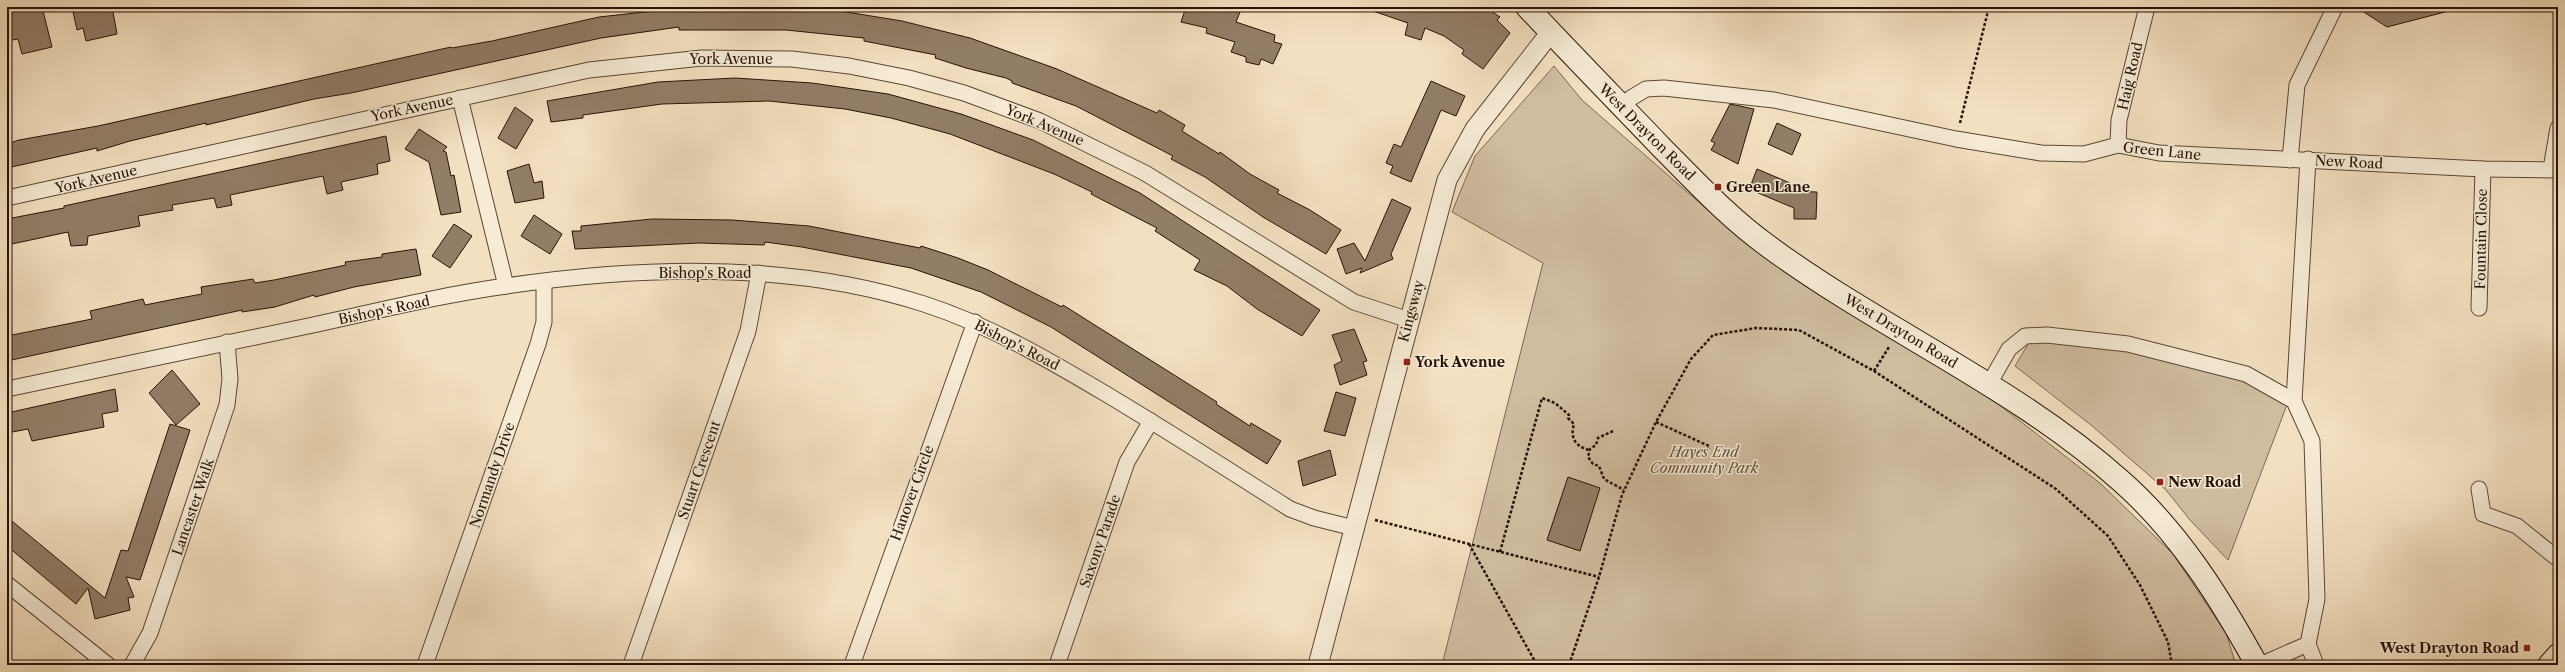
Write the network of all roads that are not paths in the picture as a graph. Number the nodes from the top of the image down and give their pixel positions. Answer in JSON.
{"nodes":[{"id":1,"x":1527,"y":7,"type":"edge"},
{"id":2,"x":2147,"y":7,"type":"edge"},
{"id":3,"x":2335,"y":7,"type":"edge"},
{"id":4,"x":1551,"y":32,"type":"junction"},
{"id":5,"x":460,"y":98,"type":"junction"},
{"id":6,"x":1622,"y":107,"type":"junction"},
{"id":7,"x":2558,"y":128,"type":"edge"},
{"id":8,"x":2118,"y":145,"type":"junction"},
{"id":9,"x":2290,"y":160,"type":"junction"},
{"id":10,"x":2308,"y":160,"type":"junction"},
{"id":11,"x":2554,"y":169,"type":"edge"},
{"id":12,"x":2483,"y":170,"type":"junction"},
{"id":13,"x":7,"y":198,"type":"edge"},
{"id":14,"x":759,"y":273,"type":"junction"},
{"id":15,"x":544,"y":282,"type":"junction"},
{"id":16,"x":506,"y":286,"type":"junction"},
{"id":17,"x":2479,"y":308,"type":"dead end"},
{"id":18,"x":1409,"y":320,"type":"junction"},
{"id":19,"x":975,"y":322,"type":"junction"},
{"id":20,"x":227,"y":342,"type":"junction"},
{"id":21,"x":1989,"y":384,"type":"junction"},
{"id":22,"x":7,"y":389,"type":"edge"},
{"id":23,"x":2294,"y":400,"type":"junction"},
{"id":24,"x":1151,"y":421,"type":"junction"},
{"id":25,"x":2479,"y":490,"type":"dead end"},
{"id":26,"x":1356,"y":522,"type":"junction"},
{"id":27,"x":2558,"y":559,"type":"edge"},
{"id":28,"x":7,"y":584,"type":"edge"},
{"id":29,"x":2308,"y":644,"type":"junction"},
{"id":30,"x":2558,"y":655,"type":"edge"},
{"id":31,"x":108,"y":665,"type":"edge"},
{"id":32,"x":132,"y":665,"type":"edge"},
{"id":33,"x":425,"y":665,"type":"edge"},
{"id":34,"x":631,"y":665,"type":"edge"},
{"id":35,"x":852,"y":665,"type":"edge"},
{"id":36,"x":1057,"y":665,"type":"edge"},
{"id":37,"x":1318,"y":665,"type":"edge"},
{"id":38,"x":2257,"y":665,"type":"edge"},
{"id":39,"x":2260,"y":665,"type":"edge"},
{"id":40,"x":2316,"y":665,"type":"edge"},
{"id":41,"x":2549,"y":665,"type":"edge"}],
"edges":[{"from":1,"to":4,"type":"main road","name":"West Drayton Road"},
{"from":2,"to":8,"type":"street","name":"Haig Road"},
{"from":3,"to":9,"type":"street"},
{"from":4,"to":6,"type":"main road","name":"West Drayton Road"},
{"from":4,"to":18,"type":"street","name":"Kingsway"},
{"from":5,"to":13,"type":"street","name":"York Avenue"},
{"from":5,"to":16,"type":"street"},
{"from":5,"to":18,"type":"street","name":"York Avenue"},
{"from":6,"to":8,"type":"street","name":"Green Lane"},
{"from":6,"to":21,"type":"main road","name":"West Drayton Road"},
{"from":7,"to":11,"type":"street"},
{"from":8,"to":9,"type":"street","name":"Green Lane"},
{"from":9,"to":10,"type":"street","name":"Green Lane"},
{"from":10,"to":12,"type":"street","name":"New Road"},
{"from":10,"to":23,"type":"street","name":"New Road"},
{"from":11,"to":12,"type":"street","name":"New Road"},
{"from":12,"to":17,"type":"street","name":"Fountain Close"},
{"from":14,"to":15,"type":"street","name":"Bishop's Road"},
{"from":14,"to":19,"type":"street","name":"Bishop's Road"},
{"from":14,"to":34,"type":"street","name":"Stuart Crescent"},
{"from":15,"to":16,"type":"street","name":"Bishop's Road"},
{"from":15,"to":33,"type":"street","name":"Normandy Drive"},
{"from":16,"to":20,"type":"street","name":"Bishop's Road"},
{"from":18,"to":26,"type":"street","name":"Kingsway"},
{"from":19,"to":24,"type":"street","name":"Bishop's Road"},
{"from":19,"to":35,"type":"street","name":"Hanover Circle"},
{"from":20,"to":22,"type":"street","name":"Bishop's Road"},
{"from":20,"to":32,"type":"street","name":"Lancaster Walk"},
{"from":21,"to":23,"type":"street"},
{"from":21,"to":38,"type":"main road","name":"West Drayton Road"},
{"from":23,"to":29,"type":"street"},
{"from":24,"to":26,"type":"street","name":"Bishop's Road"},
{"from":24,"to":36,"type":"street","name":"Saxony Parade"},
{"from":25,"to":27,"type":"street"},
{"from":26,"to":37,"type":"street","name":"Kingsway"},
{"from":28,"to":31,"type":"street"},
{"from":29,"to":39,"type":"street"},
{"from":29,"to":40,"type":"street"},
{"from":30,"to":41,"type":"main road"}]}
